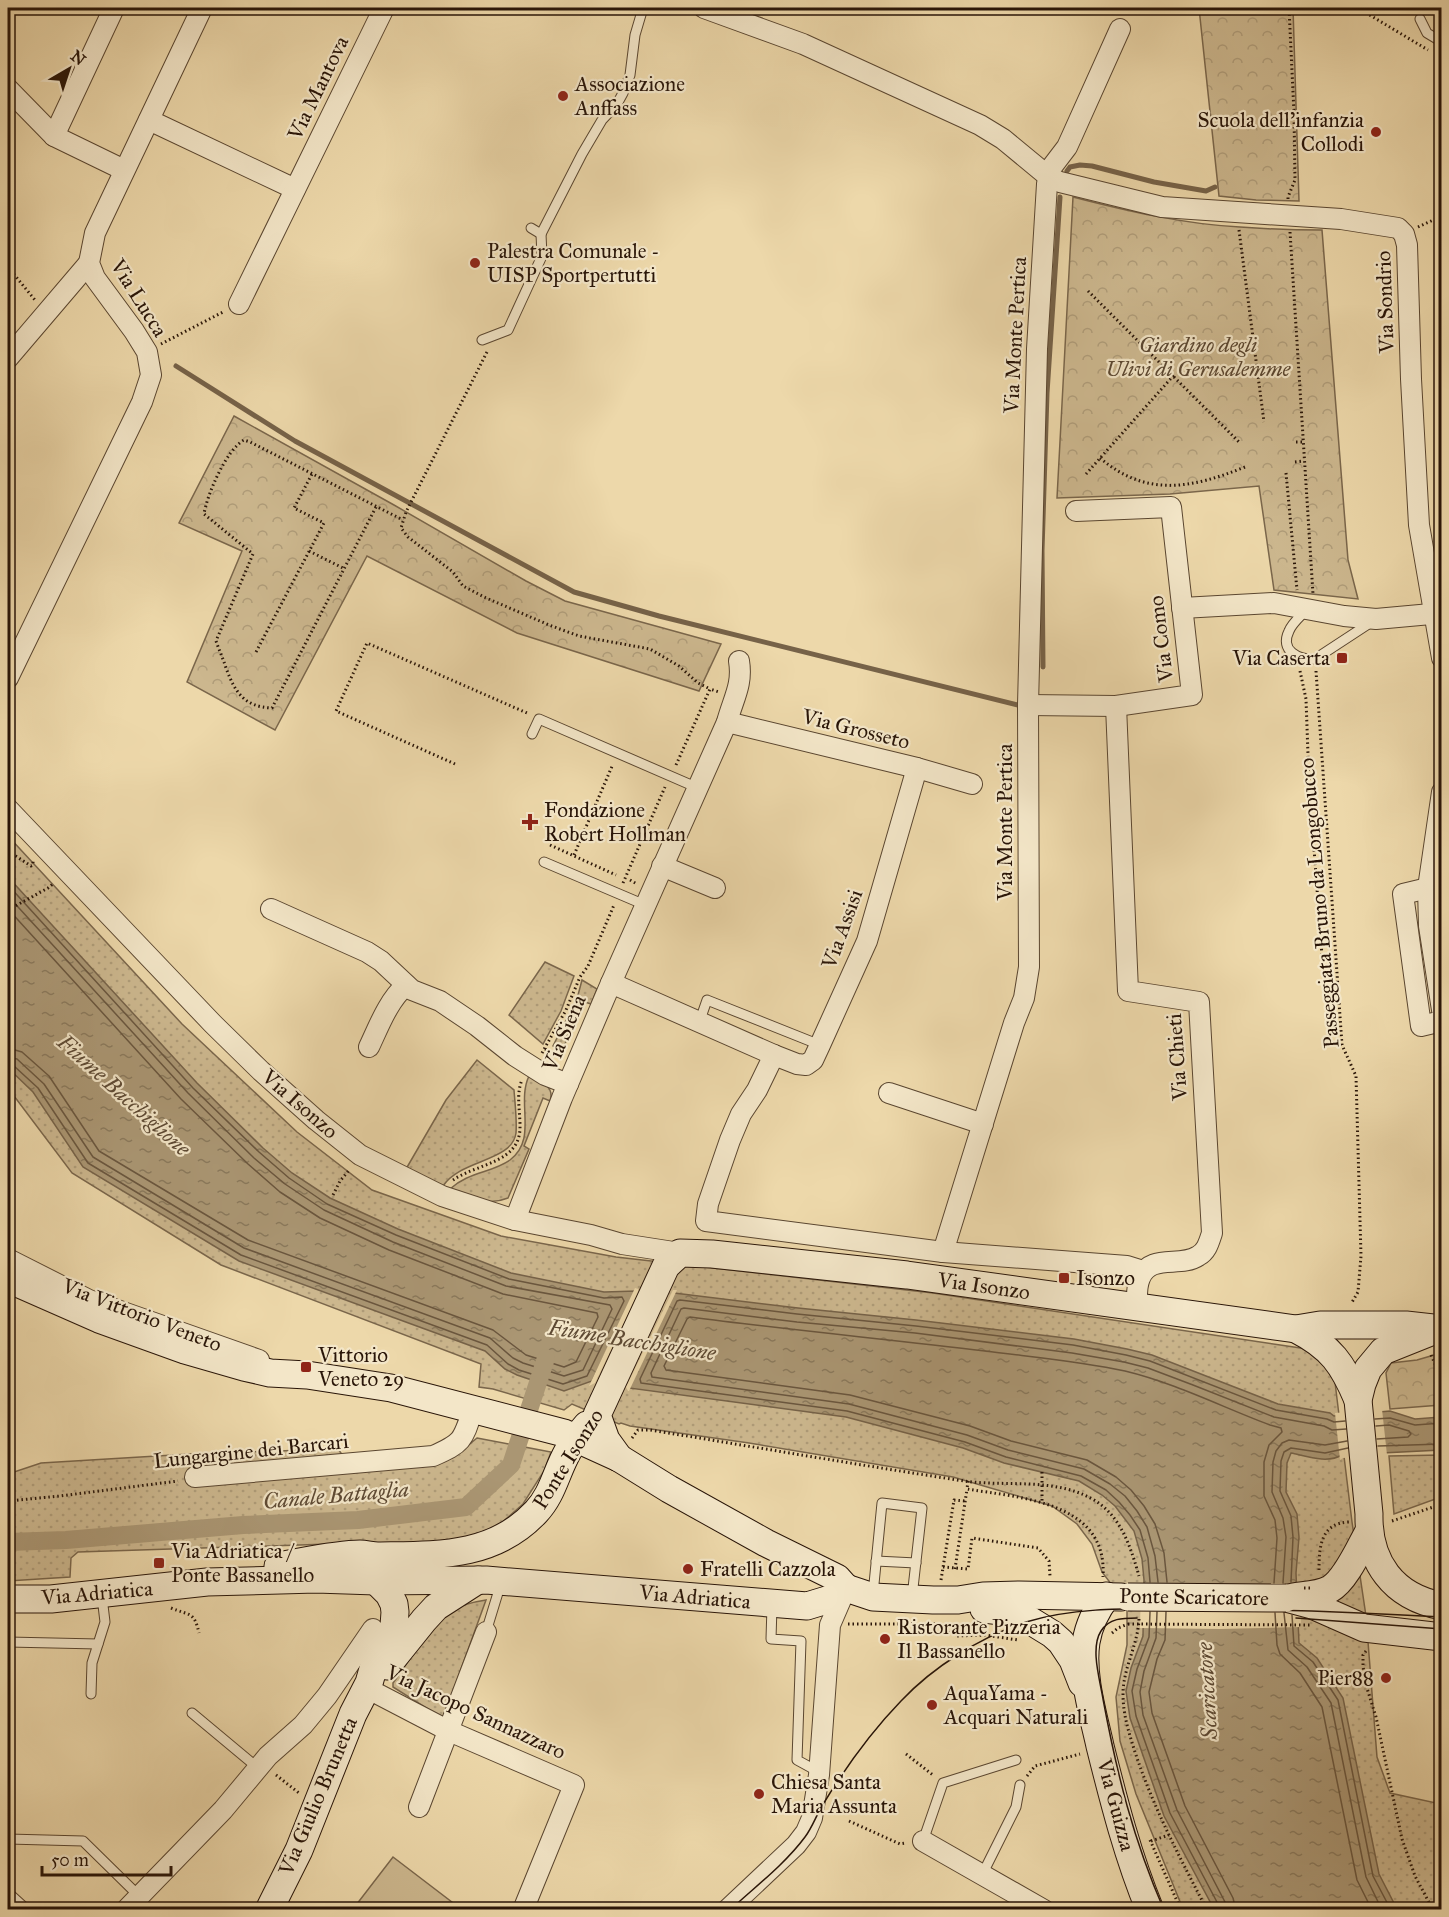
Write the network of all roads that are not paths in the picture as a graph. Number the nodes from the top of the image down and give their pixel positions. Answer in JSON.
{"nodes":[{"id":1,"x":114,"y":8,"type":"edge"},
{"id":2,"x":202,"y":8,"type":"edge"},
{"id":3,"x":384,"y":8,"type":"edge"},
{"id":4,"x":643,"y":8,"type":"edge"},
{"id":5,"x":704,"y":8,"type":"edge"},
{"id":6,"x":1420,"y":19,"type":"dead end"},
{"id":7,"x":1120,"y":29,"type":"dead end"},
{"id":8,"x":1442,"y":42,"type":"edge"},
{"id":9,"x":8,"y":89,"type":"edge"},
{"id":10,"x":150,"y":120,"type":"junction"},
{"id":11,"x":54,"y":136,"type":"junction"},
{"id":12,"x":124,"y":170,"type":"junction"},
{"id":13,"x":1049,"y":177,"type":"junction"},
{"id":14,"x":295,"y":189,"type":"junction"},
{"id":15,"x":531,"y":228,"type":"dead end"},
{"id":16,"x":541,"y":234,"type":"junction"},
{"id":17,"x":89,"y":263,"type":"junction"},
{"id":18,"x":239,"y":304,"type":"road end"},
{"id":19,"x":482,"y":340,"type":"dead end"},
{"id":20,"x":8,"y":358,"type":"edge"},
{"id":21,"x":1076,"y":511,"type":"dead end"},
{"id":22,"x":1182,"y":608,"type":"junction"},
{"id":23,"x":1307,"y":609,"type":"junction"},
{"id":24,"x":1438,"y":614,"type":"edge"},
{"id":25,"x":1376,"y":619,"type":"junction"},
{"id":26,"x":1442,"y":658,"type":"edge"},
{"id":27,"x":739,"y":661,"type":"dead end"},
{"id":28,"x":8,"y":678,"type":"edge"},
{"id":29,"x":1028,"y":705,"type":"junction"},
{"id":30,"x":1116,"y":706,"type":"junction"},
{"id":31,"x":727,"y":722,"type":"junction"},
{"id":32,"x":532,"y":734,"type":"dead end"},
{"id":33,"x":917,"y":768,"type":"junction"},
{"id":34,"x":972,"y":784,"type":"dead end"},
{"id":35,"x":698,"y":788,"type":"junction"},
{"id":36,"x":1442,"y":792,"type":"edge"},
{"id":37,"x":8,"y":808,"type":"edge"},
{"id":38,"x":544,"y":862,"type":"dead end"},
{"id":39,"x":662,"y":866,"type":"junction"},
{"id":40,"x":715,"y":888,"type":"dead end"},
{"id":41,"x":1428,"y":888,"type":"junction"},
{"id":42,"x":645,"y":905,"type":"junction"},
{"id":43,"x":271,"y":909,"type":"dead end"},
{"id":44,"x":611,"y":983,"type":"junction"},
{"id":45,"x":406,"y":985,"type":"junction"},
{"id":46,"x":1442,"y":1011,"type":"edge"},
{"id":47,"x":1442,"y":1021,"type":"edge"},
{"id":48,"x":699,"y":1023,"type":"junction"},
{"id":49,"x":820,"y":1045,"type":"junction"},
{"id":50,"x":369,"y":1047,"type":"dead end"},
{"id":51,"x":774,"y":1055,"type":"junction"},
{"id":52,"x":568,"y":1084,"type":"junction"},
{"id":53,"x":889,"y":1093,"type":"dead end"},
{"id":54,"x":983,"y":1124,"type":"junction"},
{"id":55,"x":514,"y":1220,"type":"junction"},
{"id":56,"x":943,"y":1252,"type":"junction"},
{"id":57,"x":8,"y":1259,"type":"edge"},
{"id":58,"x":671,"y":1262,"type":"junction"},
{"id":59,"x":1143,"y":1271,"type":"junction"},
{"id":60,"x":8,"y":1279,"type":"edge"},
{"id":61,"x":1137,"y":1306,"type":"junction"},
{"id":62,"x":1296,"y":1329,"type":"junction"},
{"id":63,"x":1435,"y":1336,"type":"edge"},
{"id":64,"x":275,"y":1373,"type":"junction"},
{"id":65,"x":1358,"y":1400,"type":"junction"},
{"id":66,"x":480,"y":1410,"type":"junction"},
{"id":67,"x":600,"y":1410,"type":"junction"},
{"id":68,"x":564,"y":1433,"type":"junction"},
{"id":69,"x":619,"y":1458,"type":"junction"},
{"id":70,"x":195,"y":1477,"type":"road end"},
{"id":71,"x":1369,"y":1520,"type":"junction"},
{"id":72,"x":876,"y":1561,"type":"junction"},
{"id":73,"x":916,"y":1563,"type":"junction"},
{"id":74,"x":372,"y":1572,"type":"junction"},
{"id":75,"x":490,"y":1580,"type":"junction"},
{"id":76,"x":207,"y":1582,"type":"joint"},
{"id":77,"x":846,"y":1588,"type":"junction"},
{"id":78,"x":949,"y":1592,"type":"junction"},
{"id":79,"x":102,"y":1593,"type":"junction"},
{"id":80,"x":1124,"y":1593,"type":"junction"},
{"id":81,"x":1310,"y":1596,"type":"junction"},
{"id":82,"x":873,"y":1597,"type":"junction"},
{"id":83,"x":912,"y":1598,"type":"junction"},
{"id":84,"x":8,"y":1599,"type":"edge"},
{"id":85,"x":772,"y":1603,"type":"junction"},
{"id":86,"x":1442,"y":1606,"type":"edge"},
{"id":87,"x":373,"y":1629,"type":"dead end"},
{"id":88,"x":486,"y":1632,"type":"joint"},
{"id":89,"x":1442,"y":1637,"type":"edge"},
{"id":90,"x":8,"y":1642,"type":"edge"},
{"id":91,"x":98,"y":1644,"type":"junction"},
{"id":92,"x":368,"y":1685,"type":"junction"},
{"id":93,"x":91,"y":1694,"type":"dead end"},
{"id":94,"x":1089,"y":1698,"type":"junction"},
{"id":95,"x":192,"y":1713,"type":"dead end"},
{"id":96,"x":449,"y":1731,"type":"junction"},
{"id":97,"x":1016,"y":1760,"type":"dead end"},
{"id":98,"x":260,"y":1766,"type":"junction"},
{"id":99,"x":819,"y":1772,"type":"junction"},
{"id":100,"x":1020,"y":1785,"type":"road end"},
{"id":101,"x":419,"y":1807,"type":"dead end"},
{"id":102,"x":8,"y":1839,"type":"edge"},
{"id":103,"x":923,"y":1841,"type":"joint"},
{"id":104,"x":982,"y":1875,"type":"junction"},
{"id":105,"x":8,"y":1900,"type":"edge"},
{"id":106,"x":132,"y":1903,"type":"edge"},
{"id":107,"x":19,"y":1910,"type":"edge"},
{"id":108,"x":269,"y":1910,"type":"edge"},
{"id":109,"x":524,"y":1910,"type":"edge"},
{"id":110,"x":728,"y":1910,"type":"edge"},
{"id":111,"x":1044,"y":1910,"type":"edge"},
{"id":112,"x":1150,"y":1910,"type":"edge"}],
"edges":[{"from":1,"to":11,"type":"street"},
{"from":2,"to":10,"type":"street","name":"Via Lucca"},
{"from":3,"to":14,"type":"street","name":"Via Mantova"},
{"from":4,"to":16,"type":"lane"},
{"from":5,"to":13,"type":"street"},
{"from":6,"to":8,"type":"lane"},
{"from":7,"to":13,"type":"street","name":"Via Monte Pertica"},
{"from":9,"to":11,"type":"street"},
{"from":10,"to":12,"type":"street","name":"Via Lucca"},
{"from":10,"to":14,"type":"street"},
{"from":11,"to":12,"type":"street"},
{"from":12,"to":17,"type":"street","name":"Via Lucca"},
{"from":13,"to":24,"type":"street","name":"Via Sondrio"},
{"from":13,"to":29,"type":"street","name":"Via Monte Pertica"},
{"from":14,"to":18,"type":"street","name":"Via Mantova"},
{"from":15,"to":16,"type":"lane"},
{"from":16,"to":19,"type":"lane"},
{"from":17,"to":20,"type":"street"},
{"from":17,"to":28,"type":"street","name":"Via Lucca"},
{"from":21,"to":22,"type":"street","name":"Via Como"},
{"from":22,"to":23,"type":"street"},
{"from":22,"to":30,"type":"street","name":"Via Como"},
{"from":23,"to":25,"type":"street"},
{"from":23,"to":25,"type":"lane"},
{"from":24,"to":25,"type":"street"},
{"from":24,"to":26,"type":"street","name":"Via Sondrio"},
{"from":27,"to":31,"type":"street","name":"Via Siena"},
{"from":29,"to":30,"type":"street","name":"Via Como"},
{"from":29,"to":54,"type":"street","name":"Via Monte Pertica"},
{"from":30,"to":59,"type":"street","name":"Via Chieti"},
{"from":31,"to":33,"type":"street","name":"Via Grosseto"},
{"from":31,"to":35,"type":"street","name":"Via Siena"},
{"from":32,"to":35,"type":"lane"},
{"from":33,"to":34,"type":"street","name":"Via Grosseto"},
{"from":33,"to":49,"type":"street","name":"Via Assisi"},
{"from":35,"to":39,"type":"street","name":"Via Siena"},
{"from":36,"to":41,"type":"street"},
{"from":37,"to":55,"type":"street","name":"Via Isonzo"},
{"from":38,"to":42,"type":"lane"},
{"from":39,"to":40,"type":"street"},
{"from":39,"to":42,"type":"street","name":"Via Siena"},
{"from":41,"to":46,"type":"street"},
{"from":41,"to":47,"type":"street"},
{"from":42,"to":44,"type":"street","name":"Via Siena"},
{"from":43,"to":45,"type":"street"},
{"from":44,"to":48,"type":"street","name":"Via Assisi"},
{"from":44,"to":52,"type":"street","name":"Via Siena"},
{"from":45,"to":50,"type":"street"},
{"from":45,"to":52,"type":"street"},
{"from":48,"to":49,"type":"lane"},
{"from":48,"to":51,"type":"street","name":"Via Assisi"},
{"from":49,"to":51,"type":"street","name":"Via Assisi"},
{"from":51,"to":56,"type":"street","name":"Via Isonzo"},
{"from":52,"to":55,"type":"street","name":"Via Siena"},
{"from":53,"to":54,"type":"street"},
{"from":54,"to":56,"type":"street","name":"Via Monte Pertica"},
{"from":55,"to":58,"type":"street","name":"Via Isonzo"},
{"from":56,"to":59,"type":"street"},
{"from":57,"to":64,"type":"street","name":"Via Vittorio Veneto"},
{"from":58,"to":61,"type":"main road","name":"Via Isonzo"},
{"from":58,"to":67,"type":"main road","name":"Ponte Isonzo"},
{"from":59,"to":61,"type":"street"},
{"from":60,"to":64,"type":"main road","name":"Via Vittorio Veneto"},
{"from":61,"to":62,"type":"main road","name":"Via Isonzo"},
{"from":62,"to":63,"type":"main road","name":"Via Isonzo"},
{"from":62,"to":65,"type":"main road"},
{"from":63,"to":65,"type":"main road"},
{"from":64,"to":66,"type":"main road","name":"Via Vittorio Veneto"},
{"from":65,"to":71,"type":"main road"},
{"from":66,"to":68,"type":"main road","name":"Via Vittorio Veneto"},
{"from":66,"to":70,"type":"street","name":"Lungargine dei Barcari"},
{"from":67,"to":68,"type":"main road","name":"Ponte Isonzo"},
{"from":67,"to":69,"type":"main road"},
{"from":68,"to":69,"type":"main road","name":"Via Vittorio Veneto"},
{"from":68,"to":74,"type":"main road","name":"Ponte Isonzo"},
{"from":69,"to":77,"type":"main road","name":"Via Vittorio Veneto"},
{"from":71,"to":81,"type":"main road"},
{"from":71,"to":86,"type":"main road"},
{"from":72,"to":73,"type":"lane"},
{"from":72,"to":73,"type":"lane"},
{"from":72,"to":82,"type":"lane"},
{"from":73,"to":83,"type":"lane"},
{"from":74,"to":75,"type":"main road","name":"Via Adriatica"},
{"from":74,"to":76,"type":"main road","name":"Ponte Isonzo"},
{"from":74,"to":92,"type":"main road","name":"Via Giulio Brunetta"},
{"from":75,"to":85,"type":"main road","name":"Via Adriatica"},
{"from":75,"to":88,"type":"lane"},
{"from":75,"to":92,"type":"main road","name":"Via Giulio Brunetta"},
{"from":76,"to":79,"type":"main road","name":"Via Adriatica"},
{"from":77,"to":82,"type":"main road"},
{"from":77,"to":85,"type":"main road","name":"Via Adriatica"},
{"from":77,"to":99,"type":"street"},
{"from":78,"to":80,"type":"main road","name":"Ponte Scaricatore"},
{"from":78,"to":83,"type":"main road"},
{"from":78,"to":94,"type":"main road","name":"Via Guizza"},
{"from":79,"to":84,"type":"main road","name":"Via Adriatica"},
{"from":79,"to":91,"type":"lane"},
{"from":80,"to":81,"type":"main road","name":"Ponte Scaricatore","bridge":true},
{"from":80,"to":94,"type":"main road","name":"Via Guizza"},
{"from":81,"to":89,"type":"main road","name":"Ponte Scaricatore"},
{"from":82,"to":83,"type":"main road"},
{"from":85,"to":99,"type":"lane"},
{"from":87,"to":98,"type":"street"},
{"from":88,"to":96,"type":"street"},
{"from":90,"to":91,"type":"lane"},
{"from":91,"to":93,"type":"lane"},
{"from":92,"to":96,"type":"street","name":"Via Jacopo Sannazzaro"},
{"from":92,"to":108,"type":"main road","name":"Via Giulio Brunetta"},
{"from":94,"to":112,"type":"main road","name":"Via Guizza"},
{"from":95,"to":98,"type":"lane"},
{"from":96,"to":101,"type":"street"},
{"from":96,"to":109,"type":"street","name":"Via Jacopo Sannazzaro"},
{"from":97,"to":103,"type":"lane"},
{"from":98,"to":106,"type":"street"},
{"from":99,"to":110,"type":"street"},
{"from":100,"to":104,"type":"lane"},
{"from":102,"to":106,"type":"lane"},
{"from":103,"to":104,"type":"street"},
{"from":104,"to":111,"type":"street"},
{"from":105,"to":107,"type":"street"}]}
